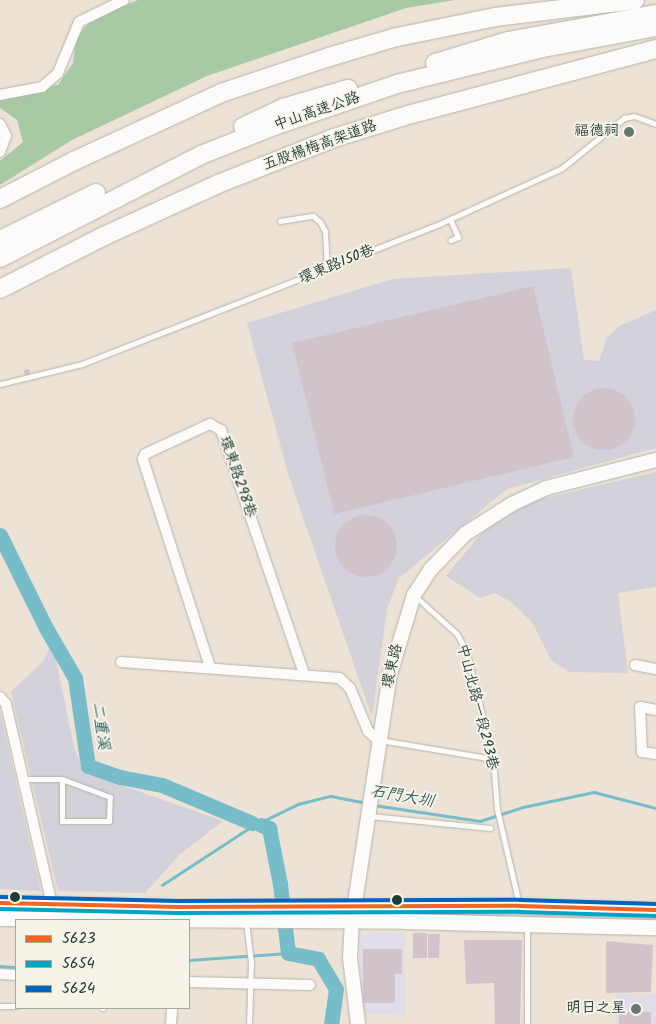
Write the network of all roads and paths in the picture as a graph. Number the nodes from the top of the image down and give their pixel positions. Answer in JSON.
{"nodes":[{"id":1,"x":124,"y":0,"type":"edge"},
{"id":2,"x":635,"y":0,"type":"edge"},
{"id":3,"x":656,"y":14,"type":"edge"},
{"id":4,"x":656,"y":27,"type":"edge"},
{"id":5,"x":656,"y":49,"type":"edge"},
{"id":6,"x":0,"y":95,"type":"edge"},
{"id":7,"x":0,"y":124,"type":"edge"},
{"id":8,"x":656,"y":124,"type":"edge"},
{"id":9,"x":0,"y":152,"type":"edge"},
{"id":10,"x":0,"y":199,"type":"edge"},
{"id":11,"x":450,"y":219,"type":"junction"},
{"id":12,"x":280,"y":221,"type":"dead end"},
{"id":13,"x":0,"y":240,"type":"edge"},
{"id":14,"x":451,"y":240,"type":"dead end"},
{"id":15,"x":0,"y":258,"type":"edge"},
{"id":16,"x":327,"y":269,"type":"junction"},
{"id":17,"x":0,"y":289,"type":"edge"},
{"id":18,"x":0,"y":384,"type":"edge"},
{"id":19,"x":656,"y":460,"type":"edge"},
{"id":20,"x":414,"y":595,"type":"junction"},
{"id":21,"x":121,"y":662,"type":"dead end"},
{"id":22,"x":635,"y":665,"type":"dead end"},
{"id":23,"x":210,"y":667,"type":"junction"},
{"id":24,"x":656,"y":669,"type":"edge"},
{"id":25,"x":304,"y":674,"type":"junction"},
{"id":26,"x":0,"y":697,"type":"edge"},
{"id":27,"x":656,"y":710,"type":"edge"},
{"id":28,"x":378,"y":740,"type":"junction"},
{"id":29,"x":656,"y":754,"type":"edge"},
{"id":30,"x":493,"y":759,"type":"junction"},
{"id":31,"x":23,"y":779,"type":"junction"},
{"id":32,"x":62,"y":779,"type":"junction"},
{"id":33,"x":368,"y":812,"type":"junction"},
{"id":34,"x":490,"y":828,"type":"dead end"},
{"id":35,"x":0,"y":903,"type":"edge"},
{"id":36,"x":355,"y":906,"type":"junction"},
{"id":37,"x":520,"y":906,"type":"junction"},
{"id":38,"x":656,"y":910,"type":"edge"},
{"id":39,"x":52,"y":912,"type":"junction"},
{"id":40,"x":0,"y":918,"type":"edge"},
{"id":41,"x":132,"y":919,"type":"edge"},
{"id":42,"x":190,"y":920,"type":"edge"},
{"id":43,"x":245,"y":921,"type":"junction"},
{"id":44,"x":352,"y":922,"type":"junction"},
{"id":45,"x":527,"y":923,"type":"junction"},
{"id":46,"x":656,"y":927,"type":"edge"},
{"id":47,"x":0,"y":974,"type":"edge"},
{"id":48,"x":15,"y":975,"type":"edge"},
{"id":49,"x":190,"y":982,"type":"edge"},
{"id":50,"x":250,"y":983,"type":"junction"},
{"id":51,"x":310,"y":985,"type":"dead end"},
{"id":52,"x":0,"y":1006,"type":"edge"},
{"id":53,"x":15,"y":1006,"type":"edge"},
{"id":54,"x":172,"y":1009,"type":"edge"},
{"id":55,"x":172,"y":1024,"type":"edge"},
{"id":56,"x":248,"y":1024,"type":"edge"},
{"id":57,"x":358,"y":1024,"type":"edge"},
{"id":58,"x":527,"y":1024,"type":"edge"}],
"edges":[{"from":1,"to":6,"type":"street"},
{"from":2,"to":10,"type":"highway"},
{"from":3,"to":13,"type":"highway","name":"中山高速公路"},
{"from":4,"to":15,"type":"highway","name":"中山高速公路"},
{"from":5,"to":17,"type":"highway","name":"五股楊梅高架道路"},
{"from":7,"to":9,"type":"street"},
{"from":8,"to":11,"type":"lane","name":"環東路150巷"},
{"from":11,"to":14,"type":"lane"},
{"from":11,"to":16,"type":"lane","name":"環東路150巷"},
{"from":12,"to":16,"type":"lane"},
{"from":16,"to":18,"type":"lane","name":"環東路150巷"},
{"from":19,"to":20,"type":"street","name":"環東路"},
{"from":20,"to":28,"type":"street","name":"環東路"},
{"from":20,"to":30,"type":"lane","name":"中山北路一段293巷"},
{"from":21,"to":23,"type":"street"},
{"from":22,"to":24,"type":"street"},
{"from":23,"to":25,"type":"street"},
{"from":23,"to":25,"type":"street","name":"環東路298巷"},
{"from":25,"to":28,"type":"street"},
{"from":26,"to":31,"type":"street"},
{"from":27,"to":29,"type":"street"},
{"from":28,"to":30,"type":"lane"},
{"from":28,"to":33,"type":"street","name":"環東路"},
{"from":30,"to":37,"type":"lane","name":"中山北路一段293巷"},
{"from":31,"to":32,"type":"lane"},
{"from":31,"to":39,"type":"street"},
{"from":32,"to":32,"type":"lane"},
{"from":33,"to":34,"type":"lane"},
{"from":33,"to":36,"type":"street","name":"環東路"},
{"from":35,"to":39,"type":"main road"},
{"from":36,"to":37,"type":"main road"},
{"from":36,"to":39,"type":"main road"},
{"from":36,"to":44,"type":"street","name":"環東路"},
{"from":37,"to":38,"type":"main road"},
{"from":39,"to":40,"type":"main road"},
{"from":39,"to":41,"type":"main road"},
{"from":42,"to":43,"type":"main road"},
{"from":43,"to":44,"type":"main road"},
{"from":43,"to":50,"type":"lane"},
{"from":44,"to":45,"type":"main road"},
{"from":44,"to":57,"type":"street","name":"環東路"},
{"from":45,"to":46,"type":"main road"},
{"from":45,"to":58,"type":"lane"},
{"from":47,"to":48,"type":"street"},
{"from":49,"to":50,"type":"street"},
{"from":50,"to":51,"type":"street"},
{"from":50,"to":56,"type":"lane"},
{"from":52,"to":53,"type":"lane"},
{"from":54,"to":55,"type":"street"}]}
